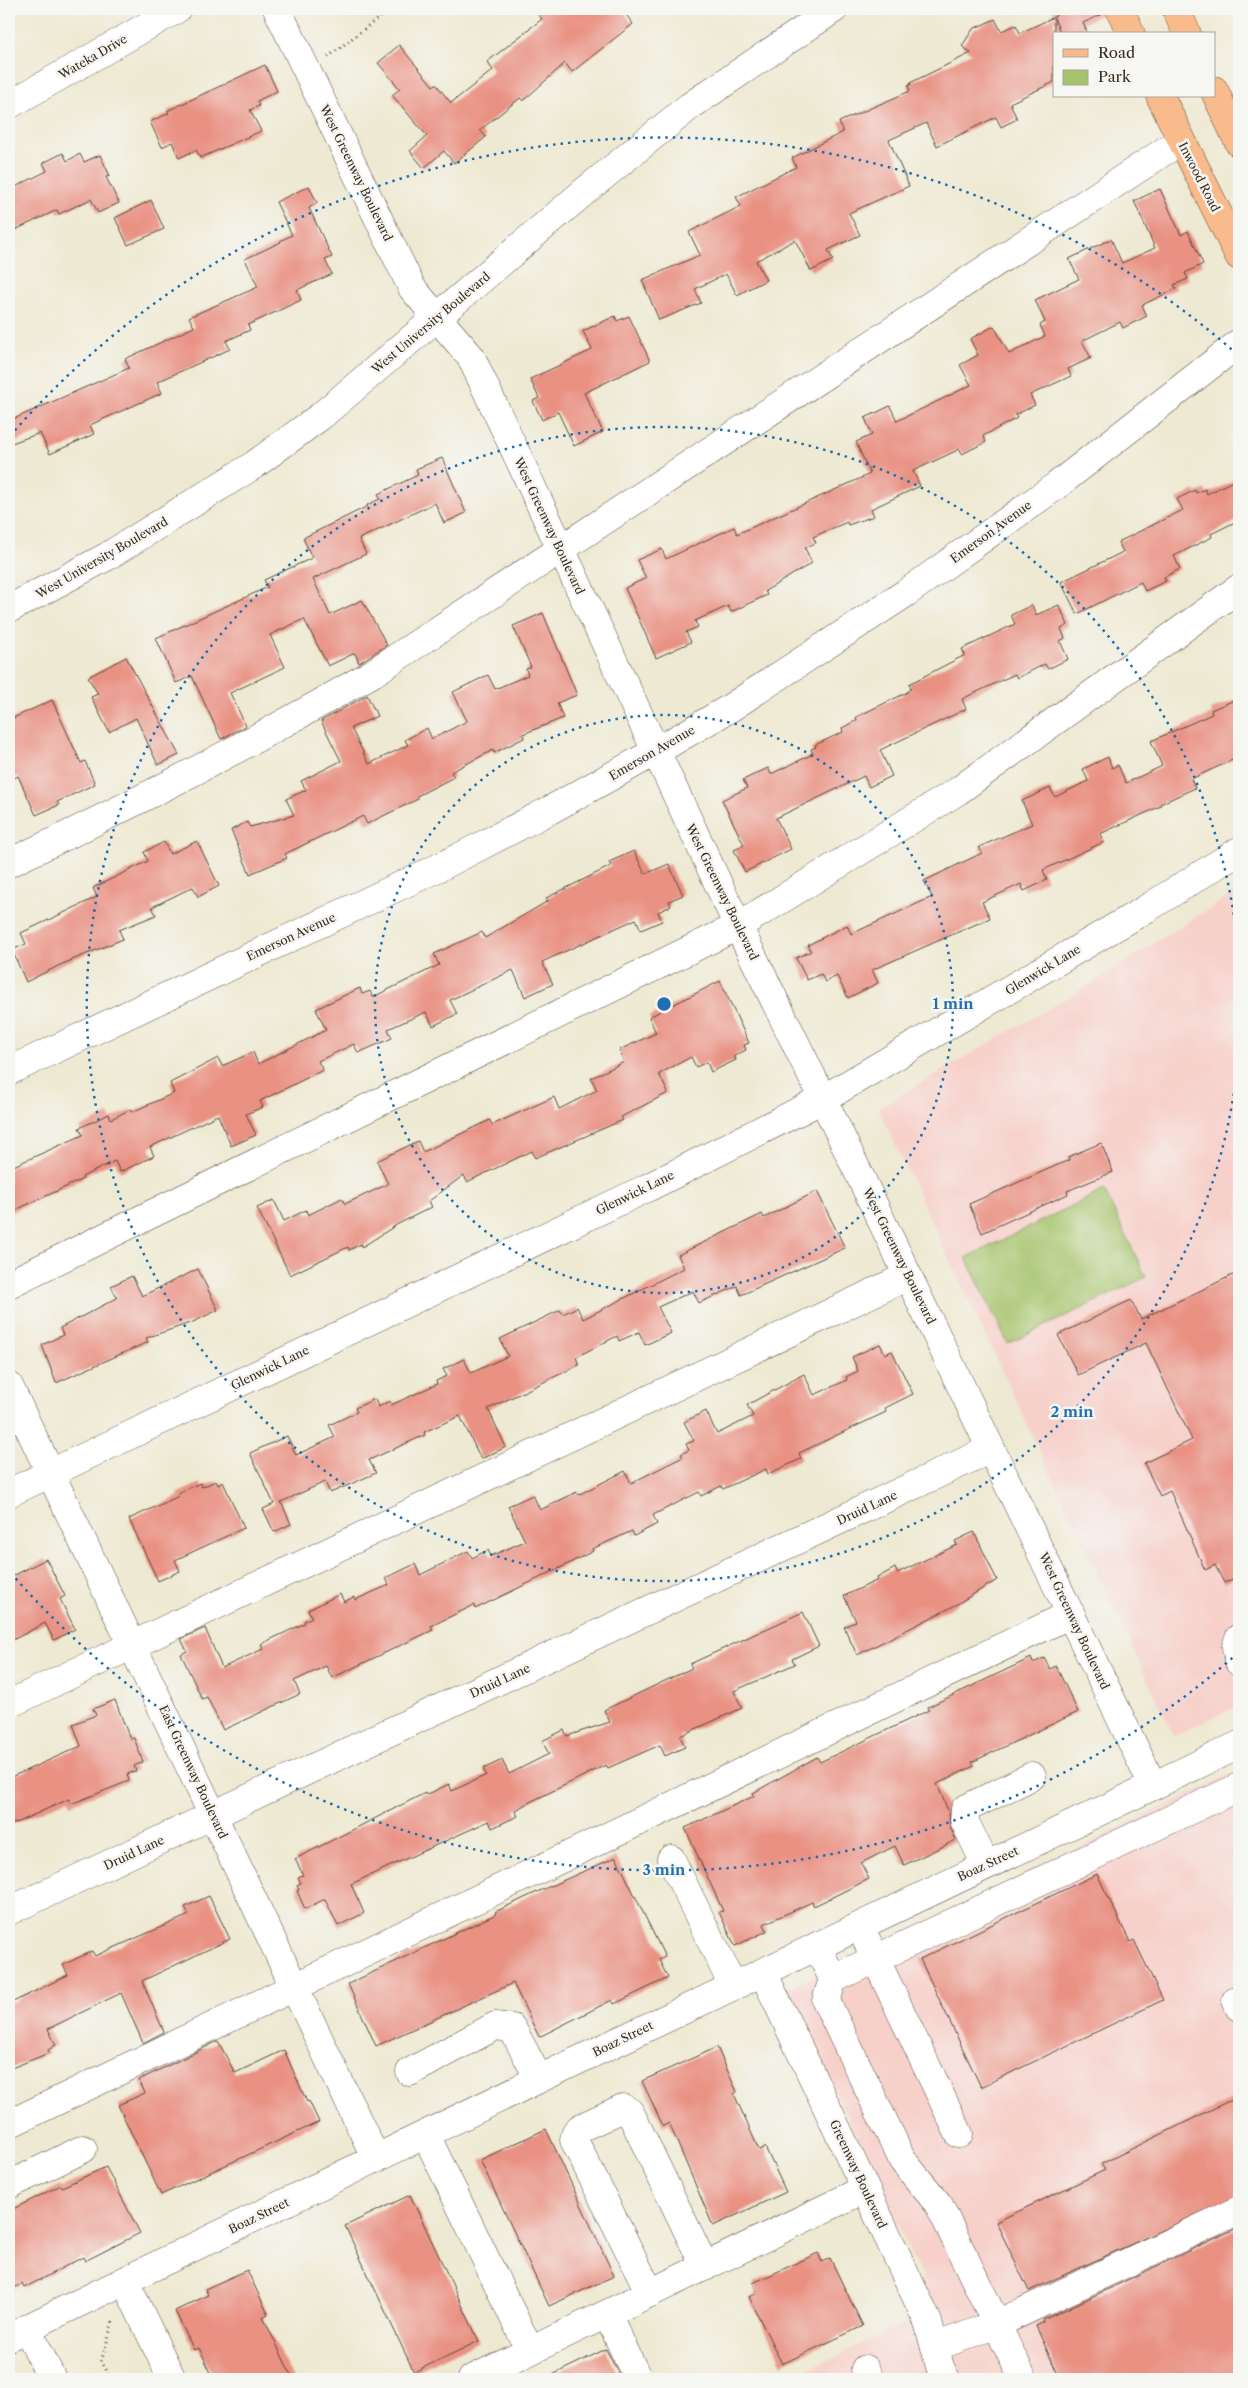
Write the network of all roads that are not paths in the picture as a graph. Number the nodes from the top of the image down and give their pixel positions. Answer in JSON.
{"nodes":[{"id":1,"x":178,"y":9,"type":"edge"},
{"id":2,"x":277,"y":9,"type":"edge"},
{"id":3,"x":834,"y":9,"type":"edge"},
{"id":4,"x":1120,"y":9,"type":"edge"},
{"id":5,"x":1176,"y":9,"type":"edge"},
{"id":6,"x":1130,"y":32,"type":"edge"},
{"id":7,"x":1187,"y":32,"type":"edge"},
{"id":8,"x":1216,"y":94,"type":"edge"},
{"id":9,"x":1161,"y":98,"type":"edge"},
{"id":10,"x":9,"y":105,"type":"edge"},
{"id":11,"x":1180,"y":141,"type":"junction"},
{"id":12,"x":1239,"y":143,"type":"edge"},
{"id":13,"x":1239,"y":256,"type":"edge"},
{"id":14,"x":438,"y":319,"type":"junction"},
{"id":15,"x":1239,"y":343,"type":"edge"},
{"id":16,"x":561,"y":550,"type":"junction"},
{"id":17,"x":1239,"y":588,"type":"edge"},
{"id":18,"x":9,"y":610,"type":"edge"},
{"id":19,"x":655,"y":752,"type":"junction"},
{"id":20,"x":1239,"y":851,"type":"edge"},
{"id":21,"x":9,"y":863,"type":"edge"},
{"id":22,"x":738,"y":926,"type":"junction"},
{"id":23,"x":9,"y":1072,"type":"edge"},
{"id":24,"x":823,"y":1099,"type":"junction"},
{"id":25,"x":908,"y":1276,"type":"junction"},
{"id":26,"x":9,"y":1284,"type":"edge"},
{"id":27,"x":9,"y":1386,"type":"edge"},
{"id":28,"x":991,"y":1449,"type":"junction"},
{"id":29,"x":52,"y":1473,"type":"junction"},
{"id":30,"x":9,"y":1493,"type":"edge"},
{"id":31,"x":1071,"y":1614,"type":"junction"},
{"id":32,"x":1239,"y":1638,"type":"edge"},
{"id":33,"x":133,"y":1645,"type":"junction"},
{"id":34,"x":1239,"y":1662,"type":"edge"},
{"id":35,"x":9,"y":1704,"type":"edge"},
{"id":36,"x":1239,"y":1745,"type":"edge"},
{"id":37,"x":1032,"y":1776,"type":"dead end"},
{"id":38,"x":1153,"y":1786,"type":"junction"},
{"id":39,"x":1239,"y":1787,"type":"edge"},
{"id":40,"x":214,"y":1816,"type":"junction"},
{"id":41,"x":671,"y":1859,"type":"dead end"},
{"id":42,"x":986,"y":1865,"type":"junction"},
{"id":43,"x":9,"y":1912,"type":"edge"},
{"id":44,"x":859,"y":1925,"type":"junction"},
{"id":45,"x":817,"y":1946,"type":"junction"},
{"id":46,"x":874,"y":1958,"type":"junction"},
{"id":47,"x":763,"y":1972,"type":"junction"},
{"id":48,"x":833,"y":1979,"type":"junction"},
{"id":49,"x":733,"y":1986,"type":"junction"},
{"id":50,"x":293,"y":1988,"type":"junction"},
{"id":51,"x":410,"y":2072,"type":"dead end"},
{"id":52,"x":539,"y":2079,"type":"junction"},
{"id":53,"x":9,"y":2124,"type":"edge"},
{"id":54,"x":959,"y":2134,"type":"dead end"},
{"id":55,"x":426,"y":2135,"type":"junction"},
{"id":56,"x":83,"y":2149,"type":"dead end"},
{"id":57,"x":376,"y":2159,"type":"junction"},
{"id":58,"x":9,"y":2185,"type":"edge"},
{"id":59,"x":865,"y":2189,"type":"junction"},
{"id":60,"x":1239,"y":2210,"type":"edge"},
{"id":61,"x":705,"y":2267,"type":"junction"},
{"id":62,"x":125,"y":2280,"type":"junction"},
{"id":63,"x":650,"y":2293,"type":"junction"},
{"id":64,"x":608,"y":2314,"type":"junction"},
{"id":65,"x":997,"y":2324,"type":"junction"},
{"id":66,"x":18,"y":2332,"type":"edge"},
{"id":67,"x":935,"y":2348,"type":"junction"},
{"id":68,"x":530,"y":2351,"type":"junction"},
{"id":69,"x":52,"y":2379,"type":"edge"},
{"id":70,"x":172,"y":2379,"type":"edge"},
{"id":71,"x":472,"y":2379,"type":"edge"},
{"id":72,"x":638,"y":2379,"type":"edge"},
{"id":73,"x":946,"y":2379,"type":"edge"},
{"id":74,"x":1023,"y":2379,"type":"edge"}],
"edges":[{"from":1,"to":10,"type":"street","name":"Wateka Drive"},
{"from":2,"to":14,"type":"street","name":"West Greenway Boulevard"},
{"from":3,"to":14,"type":"street","name":"West University Boulevard"},
{"from":4,"to":6,"type":"main road"},
{"from":5,"to":7,"type":"main road"},
{"from":8,"to":12,"type":"main road"},
{"from":9,"to":11,"type":"main road","name":"Inwood Road"},
{"from":11,"to":13,"type":"main road","name":"Inwood Road"},
{"from":11,"to":16,"type":"street"},
{"from":14,"to":16,"type":"street","name":"West Greenway Boulevard"},
{"from":14,"to":18,"type":"street","name":"West University Boulevard"},
{"from":15,"to":19,"type":"street","name":"Emerson Avenue"},
{"from":16,"to":19,"type":"street","name":"West Greenway Boulevard"},
{"from":16,"to":21,"type":"street"},
{"from":17,"to":22,"type":"street"},
{"from":19,"to":22,"type":"street","name":"West Greenway Boulevard"},
{"from":19,"to":23,"type":"street","name":"Emerson Avenue"},
{"from":20,"to":24,"type":"street","name":"Glenwick Lane"},
{"from":22,"to":24,"type":"street","name":"West Greenway Boulevard"},
{"from":22,"to":26,"type":"street"},
{"from":24,"to":25,"type":"street","name":"West Greenway Boulevard"},
{"from":24,"to":29,"type":"street","name":"Glenwick Lane"},
{"from":25,"to":28,"type":"street","name":"West Greenway Boulevard"},
{"from":25,"to":33,"type":"street"},
{"from":27,"to":29,"type":"street","name":"East Greenway Boulevard"},
{"from":28,"to":31,"type":"street","name":"West Greenway Boulevard"},
{"from":28,"to":40,"type":"street","name":"Druid Lane"},
{"from":29,"to":30,"type":"street","name":"Glenwick Lane"},
{"from":29,"to":33,"type":"street","name":"East Greenway Boulevard"},
{"from":31,"to":38,"type":"street","name":"West Greenway Boulevard"},
{"from":31,"to":50,"type":"street"},
{"from":32,"to":34,"type":"street"},
{"from":33,"to":35,"type":"street"},
{"from":33,"to":40,"type":"street","name":"East Greenway Boulevard"},
{"from":36,"to":38,"type":"street","name":"Boaz Street"},
{"from":37,"to":42,"type":"street"},
{"from":38,"to":42,"type":"street","name":"Boaz Street"},
{"from":39,"to":46,"type":"street"},
{"from":40,"to":43,"type":"street","name":"Druid Lane"},
{"from":40,"to":50,"type":"street","name":"East Greenway Boulevard"},
{"from":41,"to":49,"type":"street"},
{"from":42,"to":44,"type":"street","name":"Boaz Street"},
{"from":44,"to":45,"type":"street","name":"Boaz Street"},
{"from":44,"to":46,"type":"street"},
{"from":45,"to":47,"type":"street","name":"Boaz Street"},
{"from":45,"to":48,"type":"street"},
{"from":46,"to":48,"type":"street"},
{"from":46,"to":54,"type":"street"},
{"from":47,"to":49,"type":"street","name":"Boaz Street"},
{"from":47,"to":59,"type":"street","name":"Greenway Boulevard"},
{"from":48,"to":65,"type":"street"},
{"from":49,"to":52,"type":"street","name":"Boaz Street"},
{"from":50,"to":53,"type":"street"},
{"from":50,"to":57,"type":"street","name":"East Greenway Boulevard"},
{"from":51,"to":52,"type":"street"},
{"from":52,"to":55,"type":"street","name":"Boaz Street"},
{"from":55,"to":57,"type":"street","name":"Boaz Street"},
{"from":55,"to":68,"type":"street"},
{"from":56,"to":58,"type":"street"},
{"from":57,"to":62,"type":"street","name":"Boaz Street"},
{"from":59,"to":61,"type":"street"},
{"from":59,"to":67,"type":"street","name":"Greenway Boulevard"},
{"from":60,"to":65,"type":"street"},
{"from":61,"to":63,"type":"street"},
{"from":61,"to":63,"type":"street"},
{"from":62,"to":66,"type":"street","name":"Boaz Street"},
{"from":62,"to":70,"type":"street"},
{"from":63,"to":64,"type":"street"},
{"from":64,"to":68,"type":"street"},
{"from":64,"to":72,"type":"street"},
{"from":65,"to":67,"type":"street"},
{"from":65,"to":74,"type":"street"},
{"from":66,"to":69,"type":"street"},
{"from":67,"to":73,"type":"street","name":"Greenway Boulevard"},
{"from":68,"to":71,"type":"street"}]}
